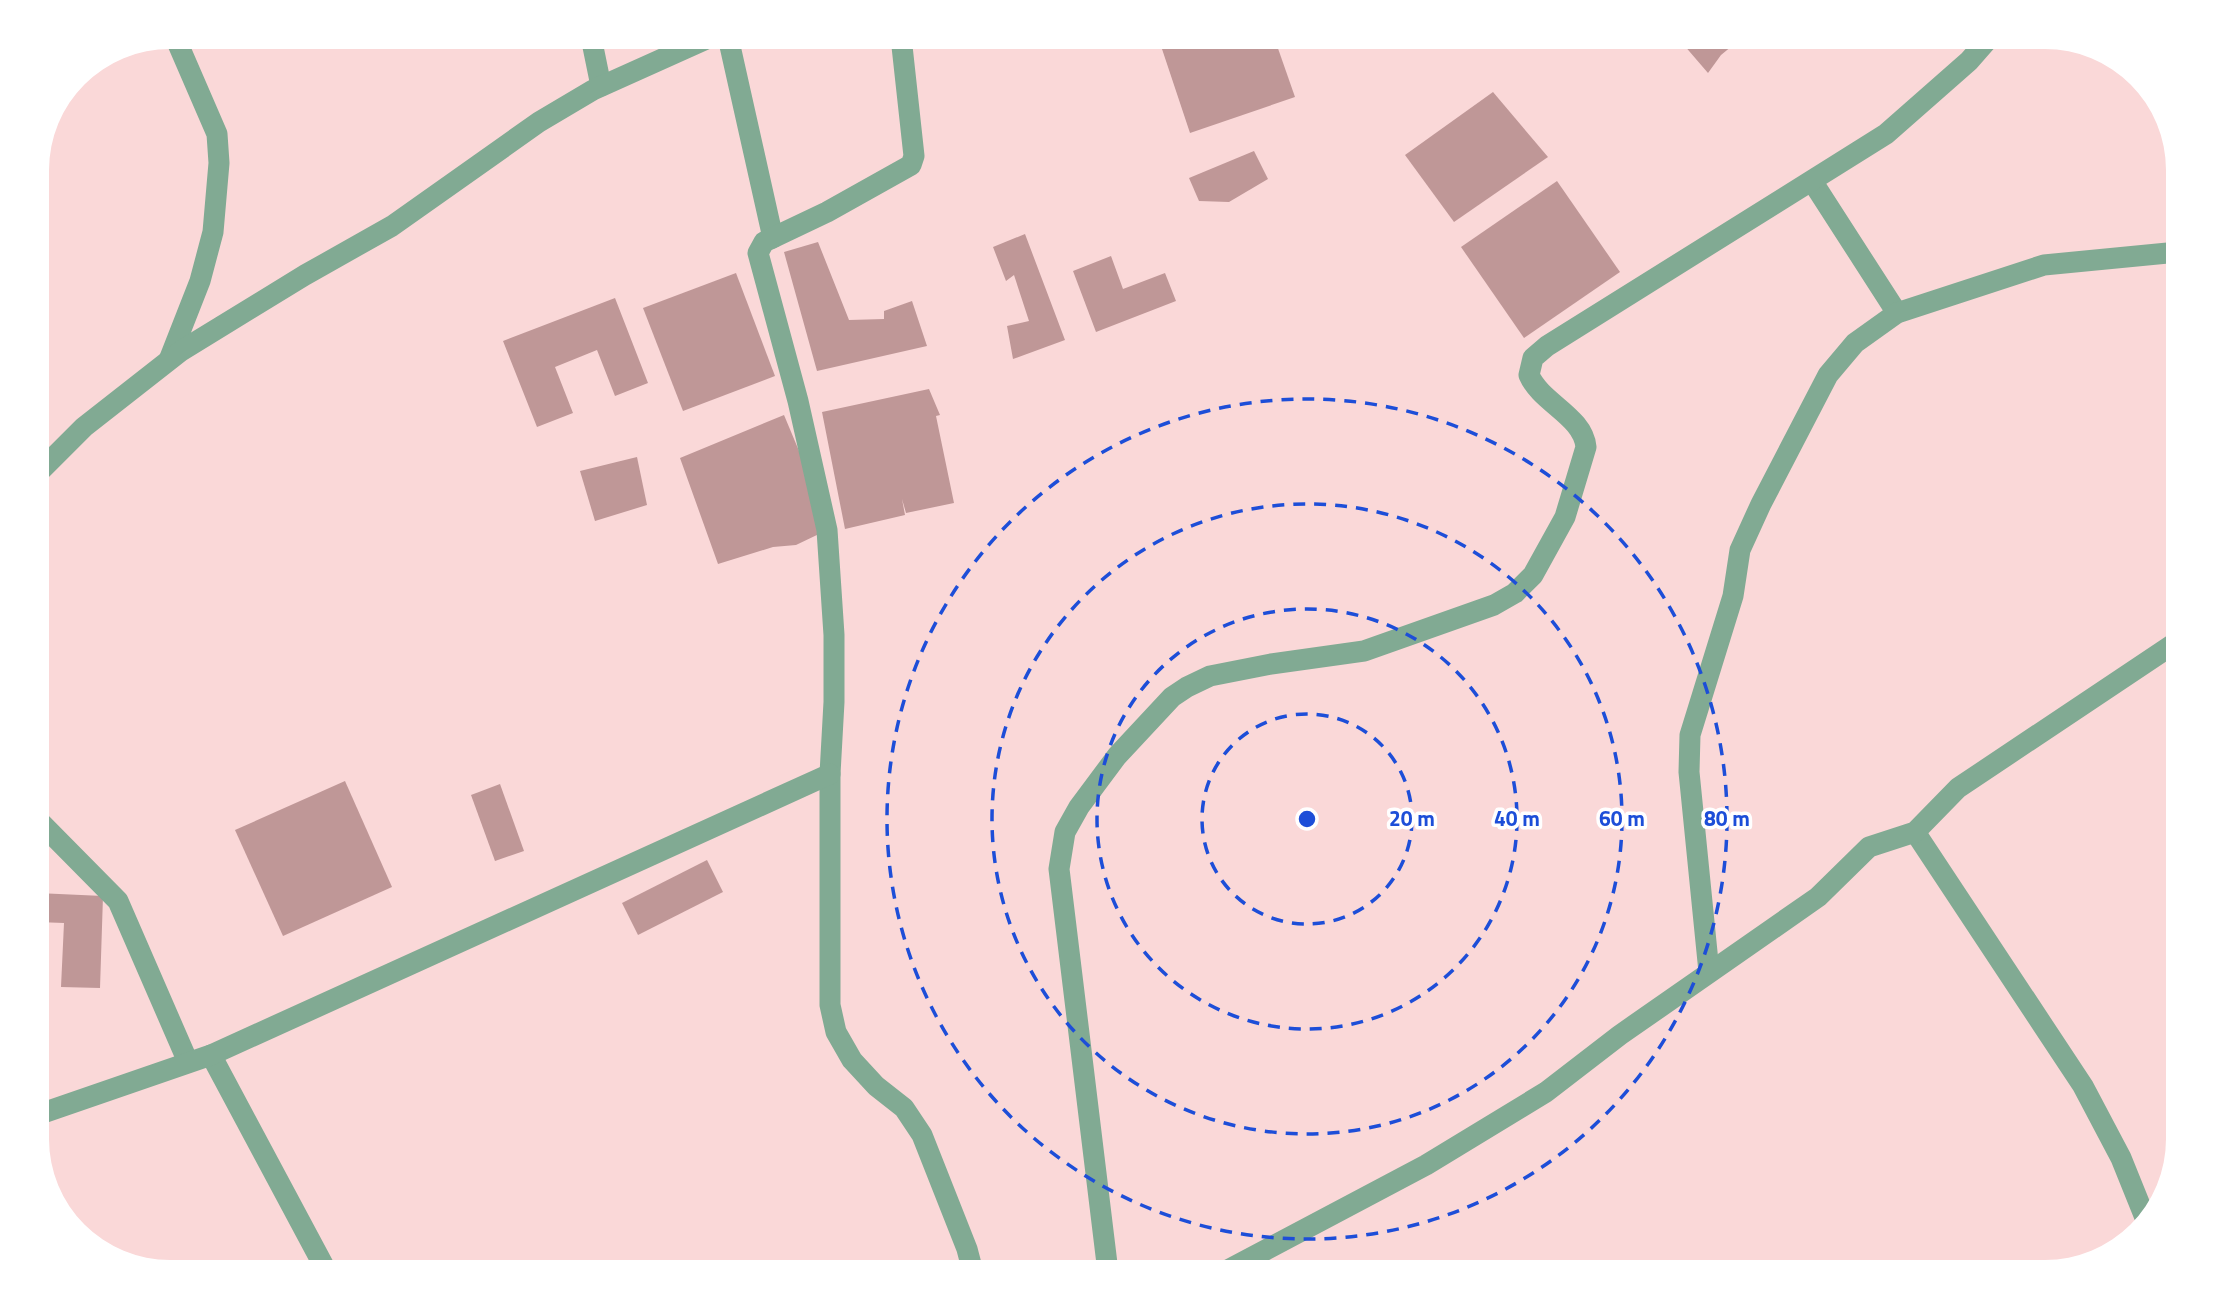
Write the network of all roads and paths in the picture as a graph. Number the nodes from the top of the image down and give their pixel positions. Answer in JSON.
{"nodes":[{"id":1,"x":180,"y":49,"type":"edge"},
{"id":2,"x":593,"y":49,"type":"edge"},
{"id":3,"x":684,"y":49,"type":"edge"},
{"id":4,"x":731,"y":49,"type":"edge"},
{"id":5,"x":902,"y":49,"type":"edge"},
{"id":6,"x":1980,"y":49,"type":"edge"},
{"id":7,"x":601,"y":86,"type":"junction"},
{"id":8,"x":1812,"y":181,"type":"junction"},
{"id":9,"x":773,"y":238,"type":"junction"},
{"id":10,"x":2166,"y":253,"type":"edge"},
{"id":11,"x":1897,"y":313,"type":"junction"},
{"id":12,"x":168,"y":362,"type":"junction"},
{"id":13,"x":49,"y":462,"type":"edge"},
{"id":14,"x":2166,"y":649,"type":"edge"},
{"id":15,"x":830,"y":774,"type":"junction"},
{"id":16,"x":49,"y":831,"type":"edge"},
{"id":17,"x":1915,"y":832,"type":"junction"},
{"id":18,"x":1709,"y":972,"type":"junction"},
{"id":19,"x":211,"y":1055,"type":"junction"},
{"id":20,"x":188,"y":1062,"type":"junction"},
{"id":21,"x":49,"y":1111,"type":"edge"},
{"id":22,"x":2142,"y":1211,"type":"edge"},
{"id":23,"x":321,"y":1260,"type":"edge"},
{"id":24,"x":970,"y":1260,"type":"edge"},
{"id":25,"x":1107,"y":1260,"type":"edge"},
{"id":26,"x":1247,"y":1260,"type":"edge"}],
"edges":[{"from":1,"to":12,"type":"street"},
{"from":2,"to":7,"type":"street"},
{"from":3,"to":7,"type":"street"},
{"from":4,"to":9,"type":"street"},
{"from":5,"to":9,"type":"street"},
{"from":6,"to":8,"type":"street"},
{"from":7,"to":12,"type":"street"},
{"from":8,"to":11,"type":"street"},
{"from":8,"to":25,"type":"street"},
{"from":9,"to":15,"type":"street"},
{"from":10,"to":11,"type":"street"},
{"from":11,"to":18,"type":"street"},
{"from":12,"to":13,"type":"street"},
{"from":14,"to":17,"type":"street"},
{"from":15,"to":19,"type":"street"},
{"from":15,"to":24,"type":"street"},
{"from":16,"to":20,"type":"street"},
{"from":17,"to":18,"type":"street"},
{"from":17,"to":22,"type":"street"},
{"from":18,"to":26,"type":"street"},
{"from":19,"to":20,"type":"street"},
{"from":19,"to":23,"type":"street"},
{"from":20,"to":21,"type":"street"}]}
